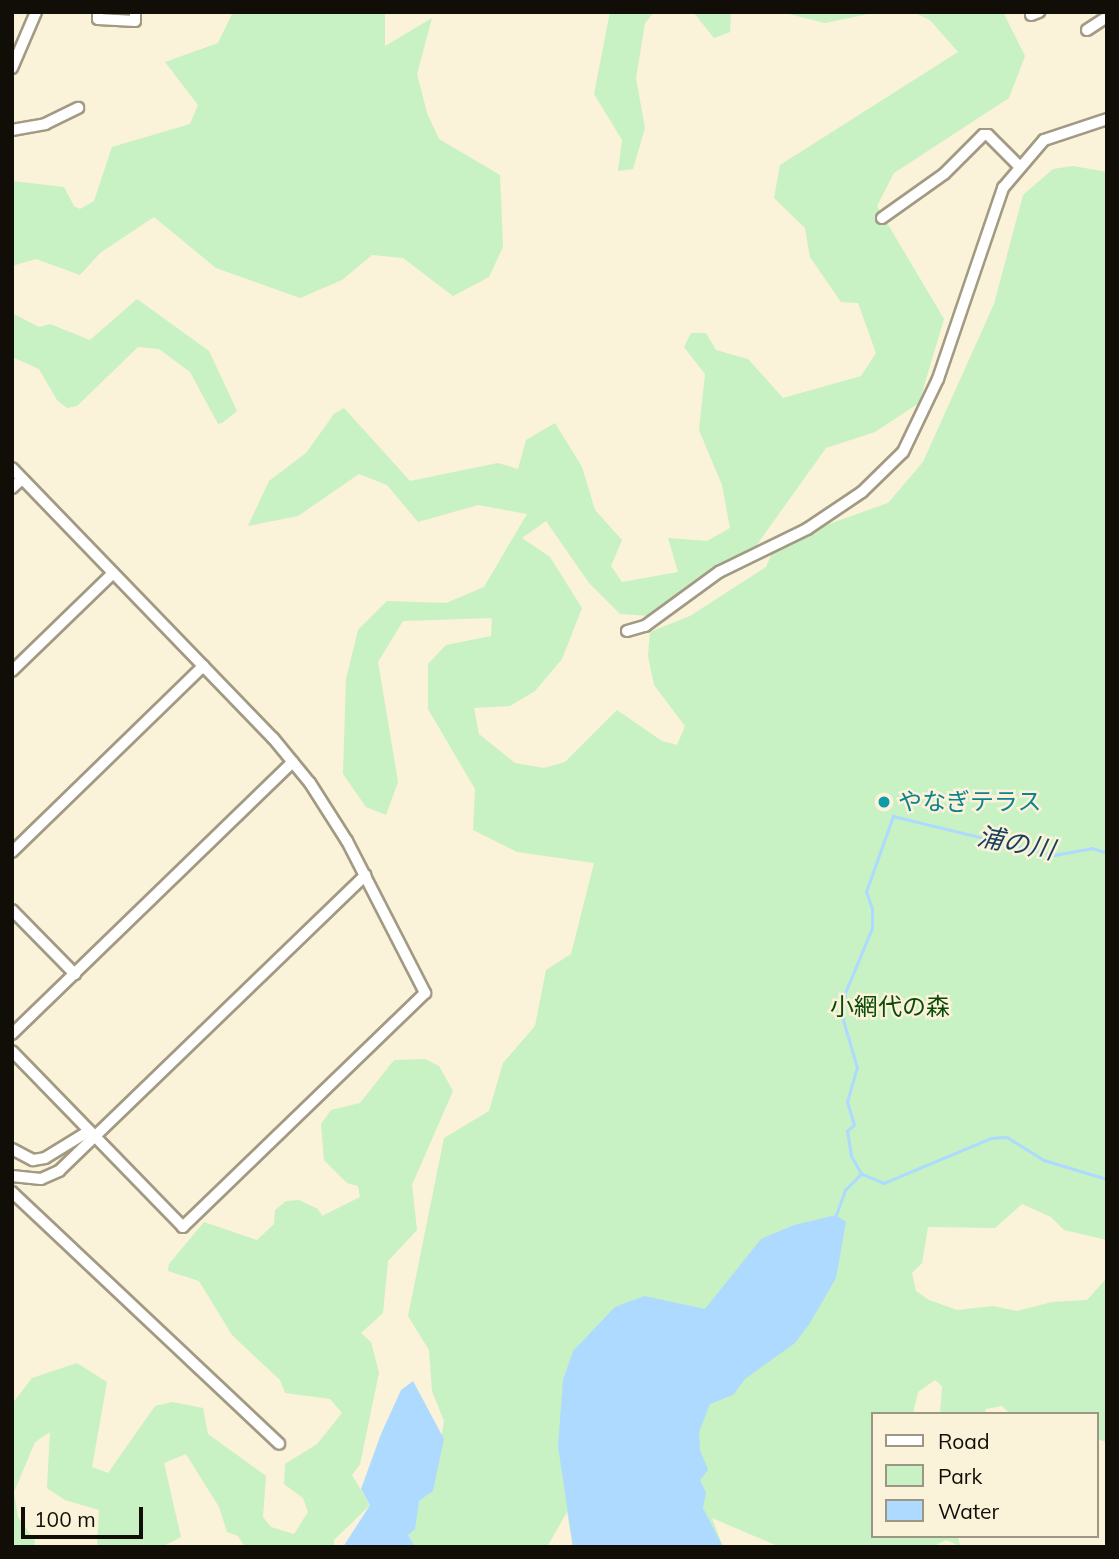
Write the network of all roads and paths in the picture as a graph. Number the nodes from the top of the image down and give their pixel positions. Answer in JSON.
{"nodes":[{"id":1,"x":36,"y":12,"type":"edge"},
{"id":2,"x":98,"y":12,"type":"edge"},
{"id":3,"x":135,"y":12,"type":"edge"},
{"id":4,"x":1107,"y":17,"type":"edge"},
{"id":5,"x":1087,"y":30,"type":"dead end"},
{"id":6,"x":12,"y":68,"type":"edge"},
{"id":7,"x":78,"y":108,"type":"dead end"},
{"id":8,"x":1107,"y":119,"type":"edge"},
{"id":9,"x":12,"y":130,"type":"edge"},
{"id":10,"x":1019,"y":166,"type":"junction"},
{"id":11,"x":881,"y":218,"type":"dead end"},
{"id":12,"x":12,"y":468,"type":"edge"},
{"id":13,"x":22,"y":479,"type":"junction"},
{"id":14,"x":12,"y":488,"type":"edge"},
{"id":15,"x":113,"y":573,"type":"junction"},
{"id":16,"x":627,"y":631,"type":"dead end"},
{"id":17,"x":204,"y":666,"type":"junction"},
{"id":18,"x":12,"y":671,"type":"edge"},
{"id":19,"x":293,"y":762,"type":"junction"},
{"id":20,"x":12,"y":852,"type":"edge"},
{"id":21,"x":365,"y":875,"type":"junction"},
{"id":22,"x":12,"y":910,"type":"edge"},
{"id":23,"x":75,"y":974,"type":"junction"},
{"id":24,"x":12,"y":1034,"type":"edge"},
{"id":25,"x":12,"y":1051,"type":"edge"},
{"id":26,"x":92,"y":1134,"type":"junction"},
{"id":27,"x":12,"y":1149,"type":"edge"},
{"id":28,"x":12,"y":1176,"type":"edge"},
{"id":29,"x":12,"y":1192,"type":"edge"},
{"id":30,"x":279,"y":1444,"type":"dead end"}],
"edges":[{"from":1,"to":6,"type":"street"},
{"from":2,"to":3,"type":"street"},
{"from":4,"to":5,"type":"street"},
{"from":7,"to":9,"type":"street"},
{"from":8,"to":10,"type":"street"},
{"from":10,"to":11,"type":"street"},
{"from":10,"to":16,"type":"street"},
{"from":12,"to":13,"type":"street"},
{"from":13,"to":14,"type":"street"},
{"from":13,"to":15,"type":"street"},
{"from":15,"to":17,"type":"street"},
{"from":15,"to":18,"type":"street"},
{"from":17,"to":19,"type":"street"},
{"from":17,"to":20,"type":"street"},
{"from":19,"to":21,"type":"street"},
{"from":19,"to":23,"type":"street"},
{"from":21,"to":26,"type":"street"},
{"from":21,"to":26,"type":"street"},
{"from":22,"to":23,"type":"street"},
{"from":23,"to":24,"type":"street"},
{"from":25,"to":26,"type":"street"},
{"from":26,"to":27,"type":"street"},
{"from":26,"to":28,"type":"street"},
{"from":29,"to":30,"type":"street"}]}
